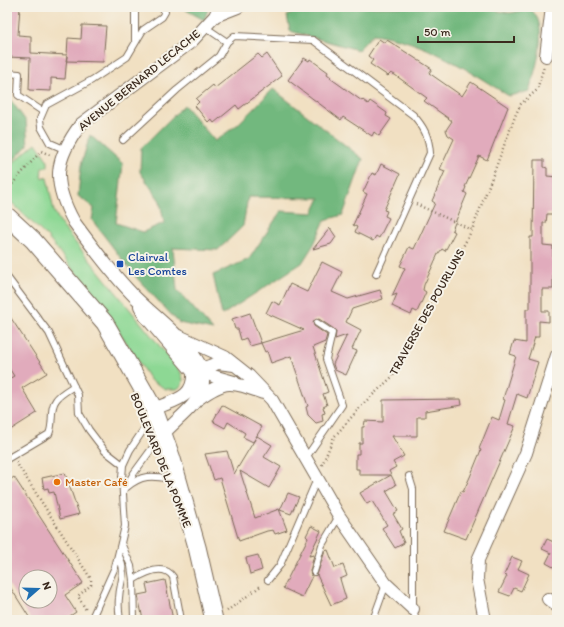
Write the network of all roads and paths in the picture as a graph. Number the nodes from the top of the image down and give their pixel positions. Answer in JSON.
{"nodes":[{"id":1,"x":135,"y":7,"type":"edge"},
{"id":2,"x":162,"y":7,"type":"edge"},
{"id":3,"x":238,"y":7,"type":"edge"},
{"id":4,"x":552,"y":7,"type":"edge"},
{"id":5,"x":217,"y":12,"type":"edge"},
{"id":6,"x":205,"y":27,"type":"junction"},
{"id":7,"x":227,"y":42,"type":"junction"},
{"id":8,"x":135,"y":43,"type":"junction"},
{"id":9,"x":546,"y":56,"type":"joint"},
{"id":10,"x":7,"y":73,"type":"edge"},
{"id":11,"x":42,"y":111,"type":"junction"},
{"id":12,"x":123,"y":140,"type":"dead end"},
{"id":13,"x":64,"y":149,"type":"junction"},
{"id":14,"x":41,"y":152,"type":"dead end"},
{"id":15,"x":7,"y":190,"type":"edge"},
{"id":16,"x":409,"y":201,"type":"junction"},
{"id":17,"x":7,"y":216,"type":"edge"},
{"id":18,"x":472,"y":230,"type":"junction"},
{"id":19,"x":376,"y":274,"type":"dead end"},
{"id":20,"x":7,"y":277,"type":"edge"},
{"id":21,"x":136,"y":298,"type":"junction"},
{"id":22,"x":317,"y":323,"type":"dead end"},
{"id":23,"x":173,"y":333,"type":"junction"},
{"id":24,"x":557,"y":355,"type":"edge"},
{"id":25,"x":237,"y":366,"type":"junction"},
{"id":26,"x":197,"y":370,"type":"junction"},
{"id":27,"x":554,"y":380,"type":"edge"},
{"id":28,"x":238,"y":383,"type":"junction"},
{"id":29,"x":74,"y":386,"type":"junction"},
{"id":30,"x":266,"y":394,"type":"junction"},
{"id":31,"x":198,"y":399,"type":"junction"},
{"id":32,"x":151,"y":416,"type":"junction"},
{"id":33,"x":159,"y":438,"type":"junction"},
{"id":34,"x":10,"y":458,"type":"edge"},
{"id":35,"x":305,"y":459,"type":"junction"},
{"id":36,"x":123,"y":465,"type":"junction"},
{"id":37,"x":408,"y":476,"type":"dead end"},
{"id":38,"x":169,"y":479,"type":"junction"},
{"id":39,"x":317,"y":479,"type":"junction"},
{"id":40,"x":123,"y":491,"type":"junction"},
{"id":41,"x":339,"y":516,"type":"junction"},
{"id":42,"x":121,"y":543,"type":"junction"},
{"id":43,"x":197,"y":547,"type":"junction"},
{"id":44,"x":118,"y":556,"type":"junction"},
{"id":45,"x":314,"y":572,"type":"dead end"},
{"id":46,"x":133,"y":580,"type":"junction"},
{"id":47,"x":268,"y":580,"type":"joint"},
{"id":48,"x":386,"y":584,"type":"junction"},
{"id":49,"x":415,"y":614,"type":"edge"},
{"id":50,"x":220,"y":616,"type":"edge"},
{"id":51,"x":91,"y":619,"type":"edge"},
{"id":52,"x":120,"y":620,"type":"edge"},
{"id":53,"x":134,"y":620,"type":"edge"},
{"id":54,"x":181,"y":620,"type":"edge"},
{"id":55,"x":373,"y":620,"type":"edge"},
{"id":56,"x":485,"y":620,"type":"edge"}],
"edges":[{"from":1,"to":8,"type":"lane"},
{"from":2,"to":8,"type":"lane"},
{"from":3,"to":5,"type":"street"},
{"from":4,"to":9,"type":"street"},
{"from":5,"to":6,"type":"street","name":"AVENUE BERNARD LECACHE"},
{"from":6,"to":7,"type":"lane"},
{"from":6,"to":13,"type":"street","name":"AVENUE BERNARD LECACHE"},
{"from":7,"to":12,"type":"lane"},
{"from":7,"to":16,"type":"lane"},
{"from":8,"to":11,"type":"lane"},
{"from":9,"to":18,"type":"path","name":"TRAVERSE DES POURLUNS"},
{"from":10,"to":11,"type":"lane"},
{"from":11,"to":13,"type":"lane"},
{"from":13,"to":21,"type":"street","name":"AVENUE BERNARD LECACHE"},
{"from":14,"to":15,"type":"path"},
{"from":16,"to":18,"type":"path"},
{"from":16,"to":19,"type":"lane"},
{"from":17,"to":32,"type":"main road","name":"BOULEVARD DE LA POMME"},
{"from":18,"to":39,"type":"path","name":"TRAVERSE DES POURLUNS"},
{"from":20,"to":29,"type":"lane"},
{"from":21,"to":23,"type":"street","name":"AVENUE BERNARD LECACHE"},
{"from":21,"to":26,"type":"street","name":"AVENUE BERNARD LECACHE"},
{"from":22,"to":35,"type":"lane"},
{"from":23,"to":25,"type":"street"},
{"from":23,"to":26,"type":"street","name":"AVENUE BERNARD LECACHE"},
{"from":24,"to":27,"type":"street"},
{"from":25,"to":26,"type":"street"},
{"from":25,"to":30,"type":"street"},
{"from":26,"to":28,"type":"street"},
{"from":26,"to":31,"type":"street"},
{"from":26,"to":32,"type":"street"},
{"from":27,"to":56,"type":"street"},
{"from":28,"to":30,"type":"street"},
{"from":28,"to":31,"type":"street"},
{"from":29,"to":34,"type":"lane"},
{"from":29,"to":36,"type":"lane"},
{"from":30,"to":35,"type":"street"},
{"from":31,"to":33,"type":"street"},
{"from":32,"to":33,"type":"main road","name":"BOULEVARD DE LA POMME"},
{"from":32,"to":36,"type":"lane"},
{"from":33,"to":38,"type":"main road","name":"BOULEVARD DE LA POMME"},
{"from":33,"to":40,"type":"lane"},
{"from":33,"to":43,"type":"main road","name":"BOULEVARD DE LA POMME"},
{"from":34,"to":51,"type":"path"},
{"from":35,"to":39,"type":"street"},
{"from":36,"to":40,"type":"lane"},
{"from":37,"to":49,"type":"lane"},
{"from":38,"to":40,"type":"lane"},
{"from":38,"to":43,"type":"main road","name":"BOULEVARD DE LA POMME"},
{"from":39,"to":41,"type":"street"},
{"from":39,"to":47,"type":"lane"},
{"from":40,"to":42,"type":"lane"},
{"from":41,"to":45,"type":"lane"},
{"from":41,"to":48,"type":"street"},
{"from":42,"to":44,"type":"lane"},
{"from":42,"to":46,"type":"lane"},
{"from":43,"to":50,"type":"main road","name":"BOULEVARD DE LA POMME"},
{"from":44,"to":51,"type":"lane"},
{"from":44,"to":52,"type":"lane"},
{"from":46,"to":53,"type":"lane"},
{"from":46,"to":54,"type":"lane"},
{"from":47,"to":50,"type":"path"},
{"from":48,"to":49,"type":"street"},
{"from":48,"to":55,"type":"lane"}]}
